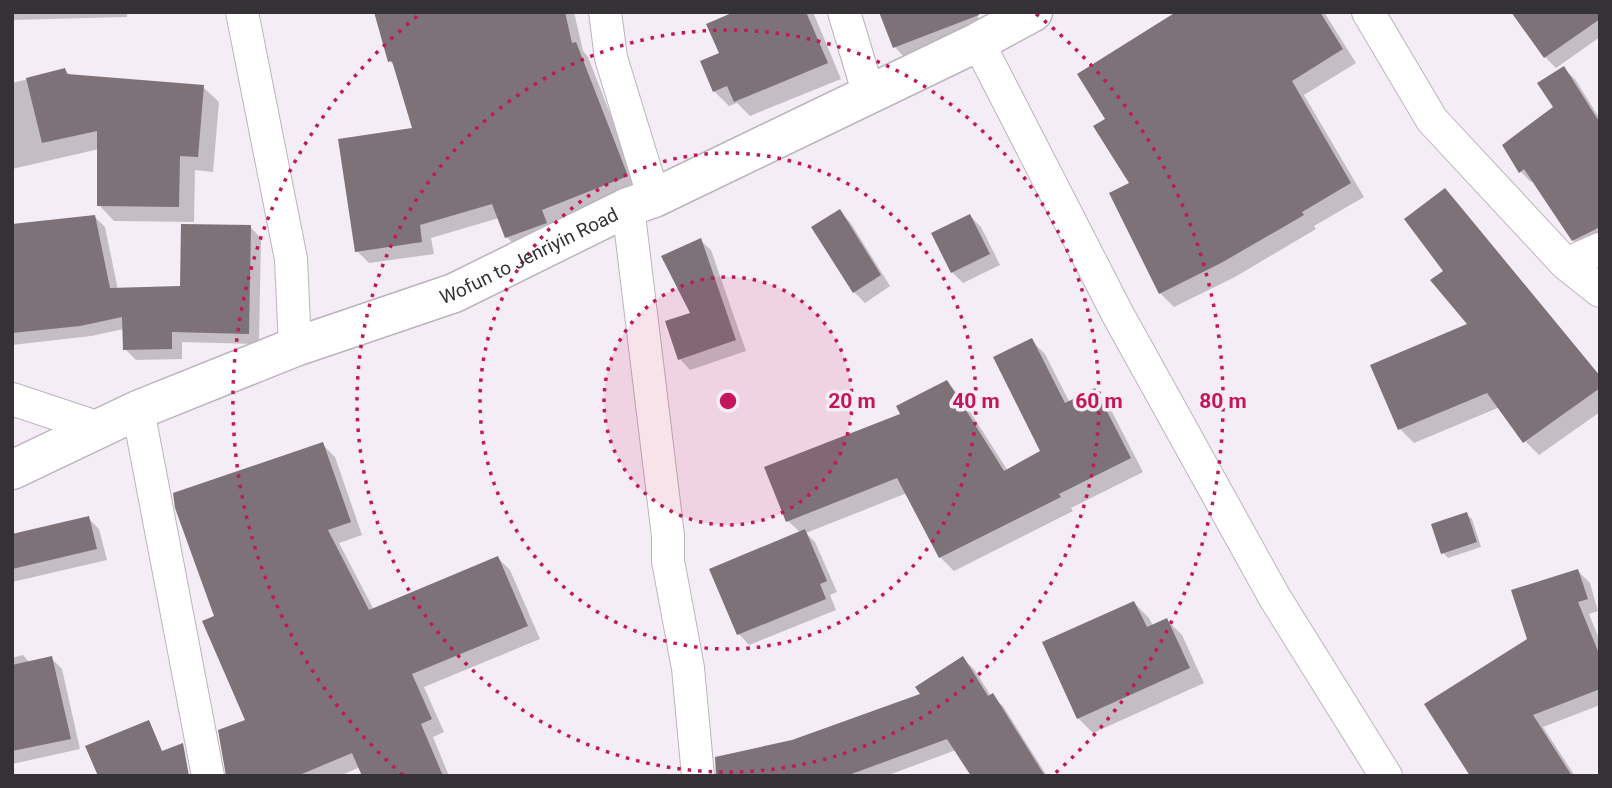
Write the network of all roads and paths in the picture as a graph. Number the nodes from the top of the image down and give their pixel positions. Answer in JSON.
{"nodes":[{"id":1,"x":242,"y":12,"type":"edge"},
{"id":2,"x":606,"y":12,"type":"edge"},
{"id":3,"x":844,"y":12,"type":"edge"},
{"id":4,"x":1032,"y":12,"type":"edge"},
{"id":5,"x":1368,"y":12,"type":"edge"},
{"id":6,"x":978,"y":42,"type":"junction"},
{"id":7,"x":869,"y":95,"type":"junction"},
{"id":8,"x":641,"y":203,"type":"junction"},
{"id":9,"x":1600,"y":249,"type":"edge"},
{"id":10,"x":1566,"y":264,"type":"junction"},
{"id":11,"x":1600,"y":291,"type":"edge"},
{"id":12,"x":295,"y":347,"type":"junction"},
{"id":13,"x":12,"y":399,"type":"edge"},
{"id":14,"x":138,"y":410,"type":"junction"},
{"id":15,"x":99,"y":429,"type":"junction"},
{"id":16,"x":12,"y":470,"type":"edge"},
{"id":17,"x":208,"y":776,"type":"edge"},
{"id":18,"x":698,"y":776,"type":"edge"},
{"id":19,"x":1386,"y":776,"type":"edge"}],
"edges":[{"from":1,"to":12,"type":"street"},
{"from":2,"to":8,"type":"street"},
{"from":3,"to":7,"type":"street"},
{"from":4,"to":6,"type":"street","name":"Wofun to Jenriyin Road"},
{"from":5,"to":10,"type":"street"},
{"from":6,"to":7,"type":"street","name":"Wofun to Jenriyin Road"},
{"from":6,"to":19,"type":"street"},
{"from":7,"to":8,"type":"street","name":"Wofun to Jenriyin Road"},
{"from":8,"to":12,"type":"street","name":"Wofun to Jenriyin Road"},
{"from":8,"to":18,"type":"street"},
{"from":9,"to":10,"type":"street"},
{"from":10,"to":11,"type":"street"},
{"from":12,"to":14,"type":"street","name":"Wofun to Jenriyin Road"},
{"from":13,"to":15,"type":"street"},
{"from":14,"to":15,"type":"street","name":"Wofun to Jenriyin Road"},
{"from":14,"to":17,"type":"street"},
{"from":15,"to":16,"type":"street","name":"Wofun to Jenriyin Road"}]}
